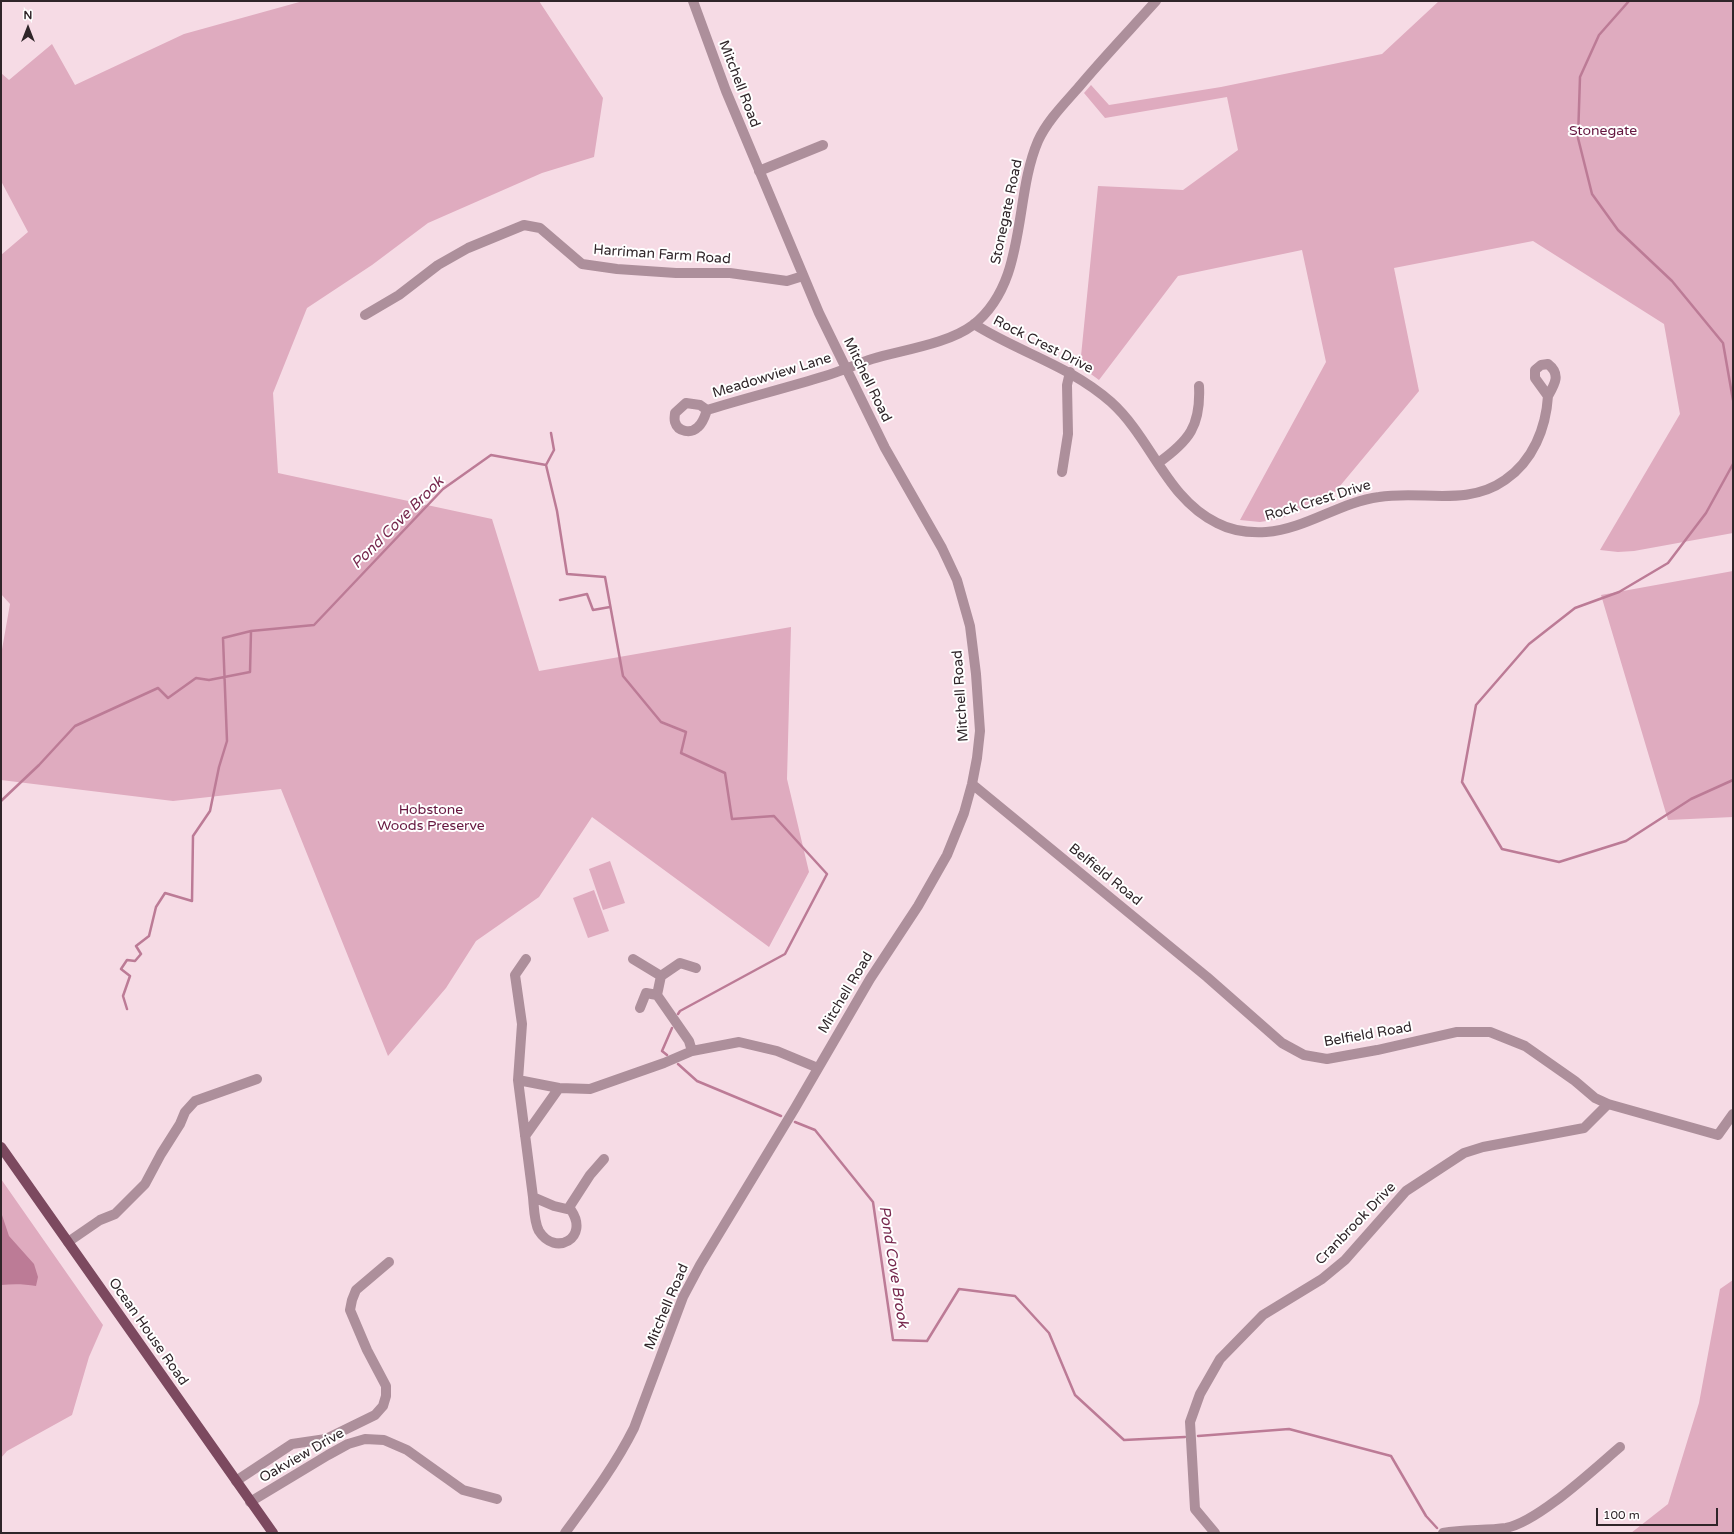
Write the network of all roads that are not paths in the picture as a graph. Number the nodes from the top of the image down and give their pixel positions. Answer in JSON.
{"nodes":[{"id":1,"x":693,"y":1,"type":"edge"},
{"id":2,"x":1156,"y":1,"type":"edge"},
{"id":3,"x":823,"y":145,"type":"dead end"},
{"id":4,"x":759,"y":171,"type":"junction"},
{"id":5,"x":802,"y":276,"type":"junction"},
{"id":6,"x":365,"y":315,"type":"dead end"},
{"id":7,"x":974,"y":324,"type":"junction"},
{"id":8,"x":845,"y":369,"type":"junction"},
{"id":9,"x":1070,"y":372,"type":"junction"},
{"id":10,"x":1199,"y":386,"type":"dead end"},
{"id":11,"x":1548,"y":396,"type":"dead end"},
{"id":12,"x":707,"y":410,"type":"dead end"},
{"id":13,"x":1158,"y":462,"type":"junction"},
{"id":14,"x":1062,"y":472,"type":"dead end"},
{"id":15,"x":972,"y":784,"type":"junction"},
{"id":16,"x":526,"y":959,"type":"dead end"},
{"id":17,"x":633,"y":959,"type":"dead end"},
{"id":18,"x":696,"y":968,"type":"dead end"},
{"id":19,"x":661,"y":976,"type":"junction"},
{"id":20,"x":656,"y":995,"type":"junction"},
{"id":21,"x":640,"y":1008,"type":"dead end"},
{"id":22,"x":692,"y":1051,"type":"junction"},
{"id":23,"x":818,"y":1068,"type":"junction"},
{"id":24,"x":257,"y":1079,"type":"dead end"},
{"id":25,"x":518,"y":1080,"type":"junction"},
{"id":26,"x":559,"y":1088,"type":"junction"},
{"id":27,"x":1608,"y":1104,"type":"junction"},
{"id":28,"x":1733,"y":1114,"type":"edge"},
{"id":29,"x":525,"y":1136,"type":"junction"},
{"id":30,"x":1,"y":1147,"type":"edge"},
{"id":31,"x":604,"y":1159,"type":"dead end"},
{"id":32,"x":533,"y":1197,"type":"junction"},
{"id":33,"x":568,"y":1209,"type":"junction"},
{"id":34,"x":68,"y":1242,"type":"junction"},
{"id":35,"x":389,"y":1262,"type":"dead end"},
{"id":36,"x":1620,"y":1447,"type":"dead end"},
{"id":37,"x":236,"y":1481,"type":"junction"},
{"id":38,"x":498,"y":1499,"type":"dead end"},
{"id":39,"x":250,"y":1502,"type":"junction"},
{"id":40,"x":273,"y":1533,"type":"edge"},
{"id":41,"x":565,"y":1533,"type":"edge"},
{"id":42,"x":1215,"y":1533,"type":"edge"},
{"id":43,"x":1442,"y":1533,"type":"edge"}],
"edges":[{"from":1,"to":4,"type":"street","name":"Mitchell Road"},
{"from":2,"to":7,"type":"street","name":"Stonegate Road"},
{"from":3,"to":4,"type":"street"},
{"from":4,"to":5,"type":"street","name":"Mitchell Road"},
{"from":5,"to":6,"type":"street","name":"Harriman Farm Road"},
{"from":5,"to":8,"type":"street","name":"Mitchell Road"},
{"from":7,"to":8,"type":"street","name":"Stonegate Road"},
{"from":7,"to":9,"type":"street","name":"Rock Crest Drive"},
{"from":8,"to":12,"type":"street","name":"Meadowview Lane"},
{"from":8,"to":15,"type":"street","name":"Mitchell Road"},
{"from":9,"to":13,"type":"street","name":"Rock Crest Drive"},
{"from":9,"to":14,"type":"street"},
{"from":10,"to":13,"type":"street"},
{"from":11,"to":13,"type":"street","name":"Rock Crest Drive"},
{"from":15,"to":23,"type":"street","name":"Mitchell Road"},
{"from":15,"to":27,"type":"street","name":"Belfield Road"},
{"from":16,"to":25,"type":"street"},
{"from":17,"to":19,"type":"street"},
{"from":18,"to":19,"type":"street"},
{"from":19,"to":20,"type":"street"},
{"from":20,"to":21,"type":"street"},
{"from":20,"to":22,"type":"street"},
{"from":22,"to":23,"type":"street"},
{"from":22,"to":26,"type":"street"},
{"from":23,"to":41,"type":"street","name":"Mitchell Road"},
{"from":24,"to":34,"type":"street"},
{"from":25,"to":26,"type":"street"},
{"from":25,"to":29,"type":"street"},
{"from":26,"to":29,"type":"street"},
{"from":27,"to":28,"type":"street","name":"Belfield Road"},
{"from":27,"to":42,"type":"street","name":"Cranbrook Drive"},
{"from":29,"to":32,"type":"street"},
{"from":30,"to":34,"type":"main road","name":"Ocean House Road"},
{"from":31,"to":33,"type":"street"},
{"from":32,"to":33,"type":"street"},
{"from":32,"to":33,"type":"street"},
{"from":34,"to":37,"type":"main road","name":"Ocean House Road"},
{"from":35,"to":37,"type":"street"},
{"from":36,"to":43,"type":"street"},
{"from":37,"to":39,"type":"main road","name":"Ocean House Road"},
{"from":38,"to":39,"type":"street","name":"Oakview Drive"},
{"from":39,"to":40,"type":"main road","name":"Ocean House Road"}]}
